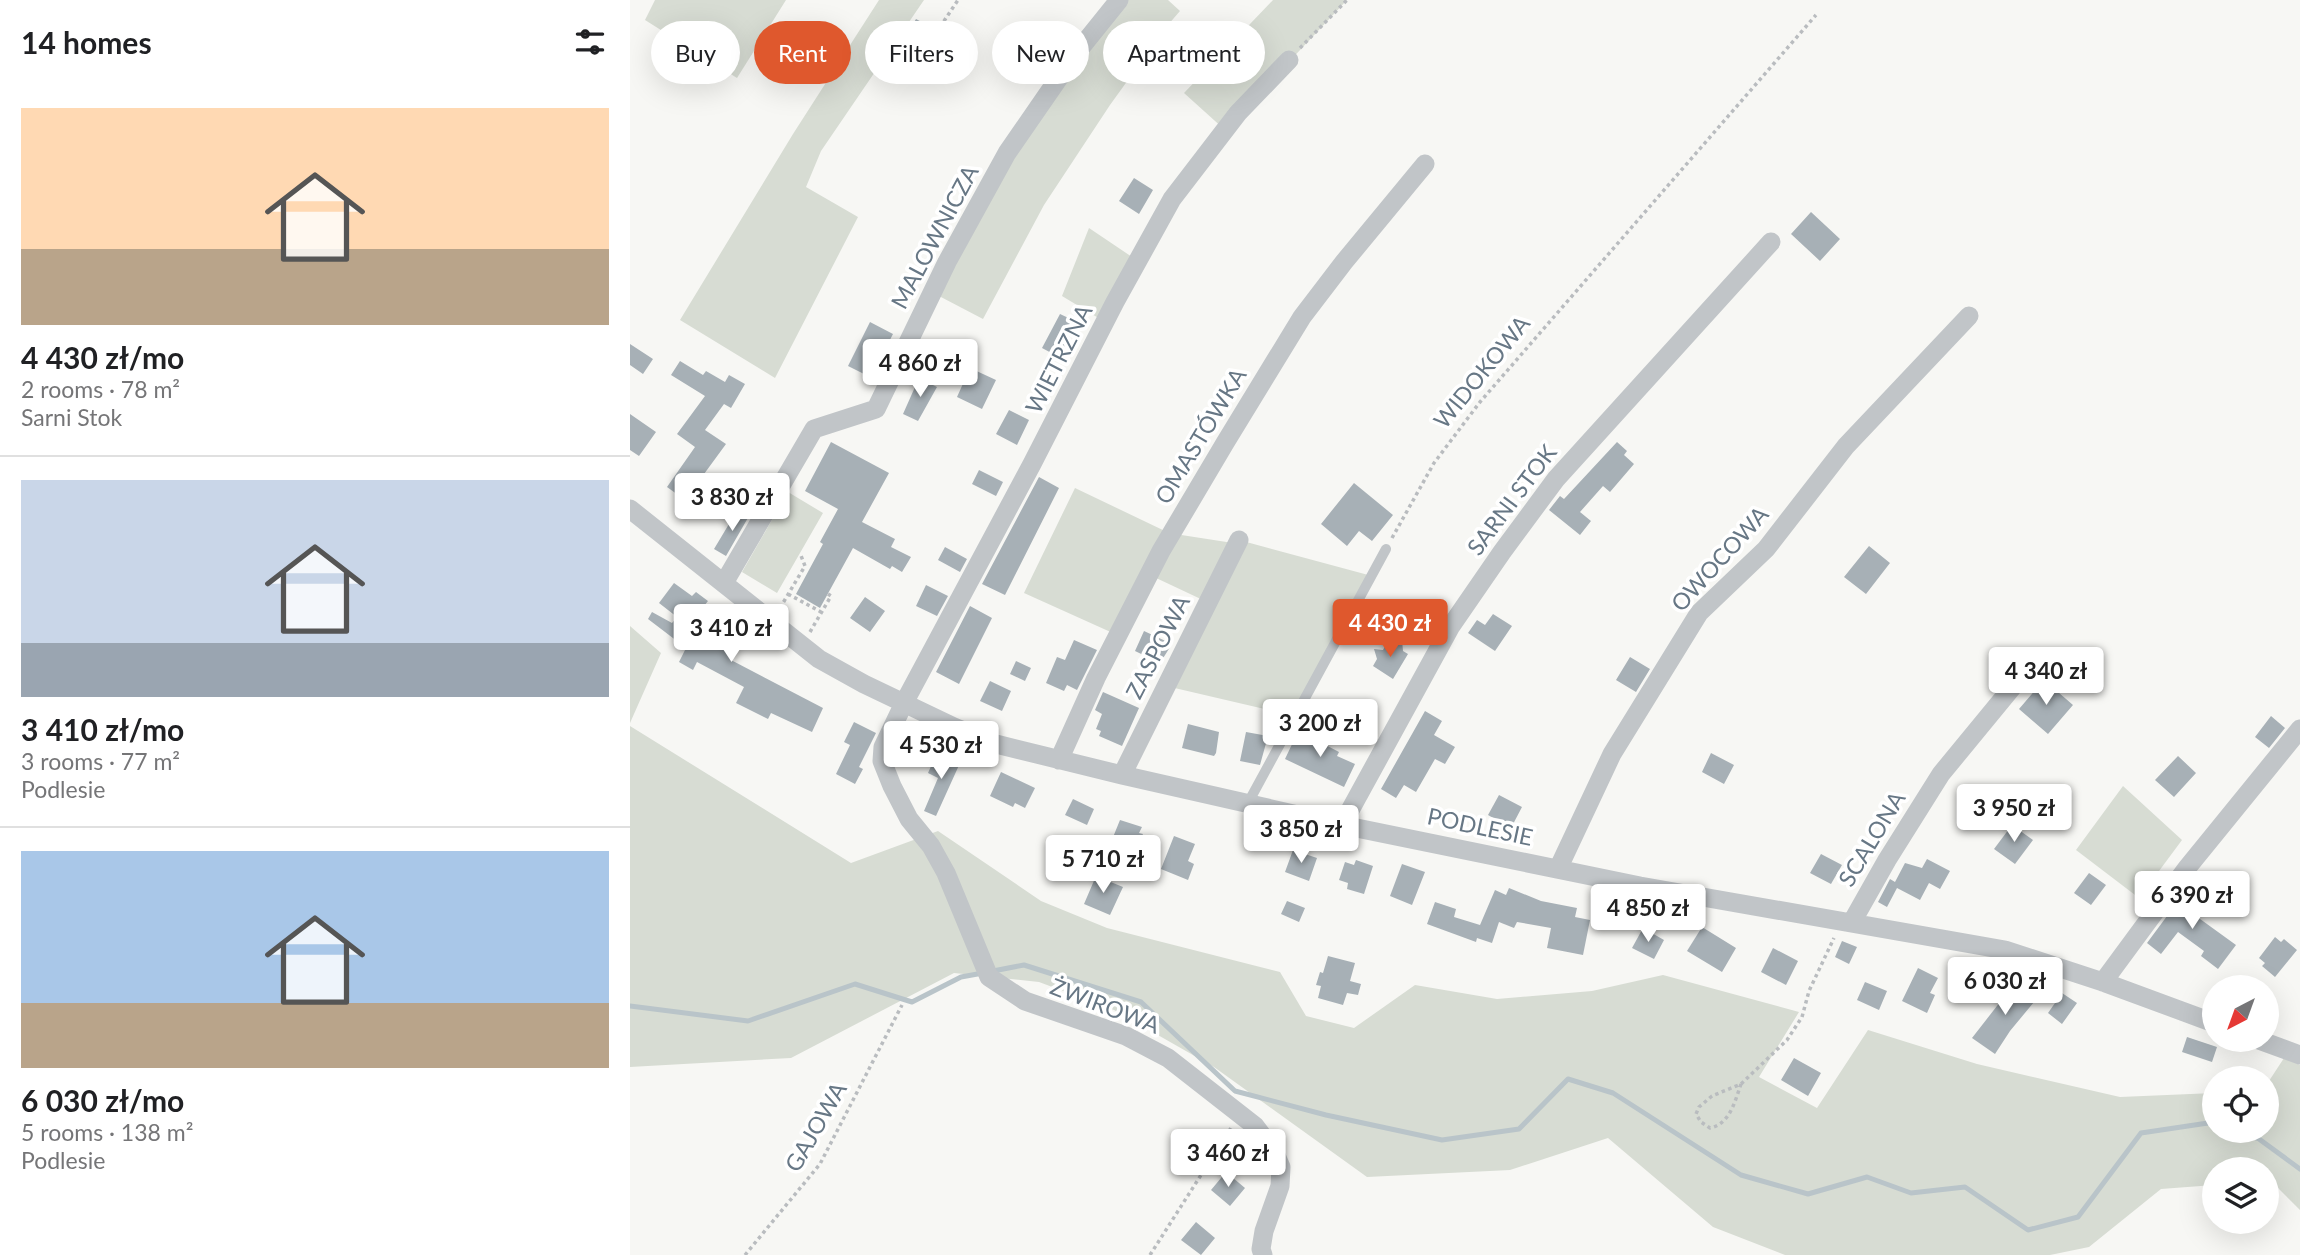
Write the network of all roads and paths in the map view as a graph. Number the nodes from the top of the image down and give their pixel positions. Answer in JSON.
{"nodes":[{"id":1,"x":958,"y":0,"type":"edge"},
{"id":2,"x":1119,"y":0,"type":"edge"},
{"id":3,"x":1347,"y":0,"type":"edge"},
{"id":4,"x":1816,"y":15,"type":"dead end"},
{"id":5,"x":944,"y":21,"type":"edge"},
{"id":6,"x":1289,"y":60,"type":"joint"},
{"id":7,"x":1425,"y":164,"type":"dead end"},
{"id":8,"x":1770,"y":242,"type":"dead end"},
{"id":9,"x":1969,"y":316,"type":"dead end"},
{"id":10,"x":630,"y":509,"type":"edge"},
{"id":11,"x":1239,"y":540,"type":"dead end"},
{"id":12,"x":1386,"y":550,"type":"joint"},
{"id":13,"x":800,"y":553,"type":"dead end"},
{"id":14,"x":724,"y":583,"type":"junction"},
{"id":15,"x":788,"y":594,"type":"junction"},
{"id":16,"x":828,"y":594,"type":"dead end"},
{"id":17,"x":821,"y":612,"type":"junction"},
{"id":18,"x":772,"y":622,"type":"junction"},
{"id":19,"x":802,"y":646,"type":"junction"},
{"id":20,"x":2015,"y":684,"type":"dead end"},
{"id":21,"x":904,"y":703,"type":"junction"},
{"id":22,"x":2300,"y":729,"type":"edge"},
{"id":23,"x":1059,"y":760,"type":"junction"},
{"id":24,"x":1122,"y":775,"type":"junction"},
{"id":25,"x":1248,"y":803,"type":"junction"},
{"id":26,"x":1342,"y":825,"type":"junction"},
{"id":27,"x":1558,"y":869,"type":"junction"},
{"id":28,"x":1847,"y":921,"type":"junction"},
{"id":29,"x":986,"y":971,"type":"joint"},
{"id":30,"x":2103,"y":982,"type":"junction"},
{"id":31,"x":902,"y":1005,"type":"dead end"},
{"id":32,"x":2202,"y":1019,"type":"edge"},
{"id":33,"x":2279,"y":1047,"type":"edge"},
{"id":34,"x":2300,"y":1055,"type":"edge"},
{"id":35,"x":1741,"y":1084,"type":"junction"},
{"id":36,"x":1240,"y":1114,"type":"junction"},
{"id":37,"x":745,"y":1255,"type":"edge"},
{"id":38,"x":1150,"y":1255,"type":"edge"},
{"id":39,"x":1263,"y":1255,"type":"edge"}],
"edges":[{"from":1,"to":5,"type":"path"},
{"from":2,"to":14,"type":"street","name":"MALOWNICZA"},
{"from":3,"to":6,"type":"path"},
{"from":4,"to":12,"type":"path","name":"WIDOKOWA"},
{"from":6,"to":21,"type":"street","name":"WIETRZNA"},
{"from":7,"to":23,"type":"street","name":"OMASTÓWKA"},
{"from":8,"to":26,"type":"street","name":"SARNI STOK"},
{"from":9,"to":27,"type":"street","name":"OWOCOWA"},
{"from":10,"to":14,"type":"street","name":"PODLESIE"},
{"from":11,"to":24,"type":"street","name":"ZASPOWA"},
{"from":12,"to":25,"type":"lane"},
{"from":13,"to":15,"type":"path"},
{"from":14,"to":18,"type":"street","name":"PODLESIE"},
{"from":15,"to":17,"type":"path"},
{"from":15,"to":18,"type":"path"},
{"from":16,"to":17,"type":"path"},
{"from":17,"to":19,"type":"path"},
{"from":18,"to":19,"type":"street","name":"PODLESIE"},
{"from":19,"to":21,"type":"street","name":"PODLESIE"},
{"from":20,"to":28,"type":"street","name":"SCALONA"},
{"from":21,"to":23,"type":"street","name":"PODLESIE"},
{"from":21,"to":29,"type":"street","name":"WIETRZNA"},
{"from":22,"to":30,"type":"street"},
{"from":23,"to":24,"type":"street","name":"PODLESIE"},
{"from":24,"to":25,"type":"street","name":"PODLESIE"},
{"from":25,"to":26,"type":"street","name":"PODLESIE"},
{"from":26,"to":27,"type":"street","name":"PODLESIE"},
{"from":27,"to":28,"type":"street","name":"PODLESIE"},
{"from":28,"to":30,"type":"street","name":"PODLESIE"},
{"from":28,"to":35,"type":"path"},
{"from":29,"to":36,"type":"street","name":"ŻWIROWA"},
{"from":30,"to":32,"type":"street","name":"PODLESIE"},
{"from":31,"to":37,"type":"path","name":"GAJOWA"},
{"from":33,"to":34,"type":"street"},
{"from":35,"to":35,"type":"path"},
{"from":36,"to":38,"type":"path"},
{"from":36,"to":39,"type":"street","name":"ŻWIROWA"}]}
